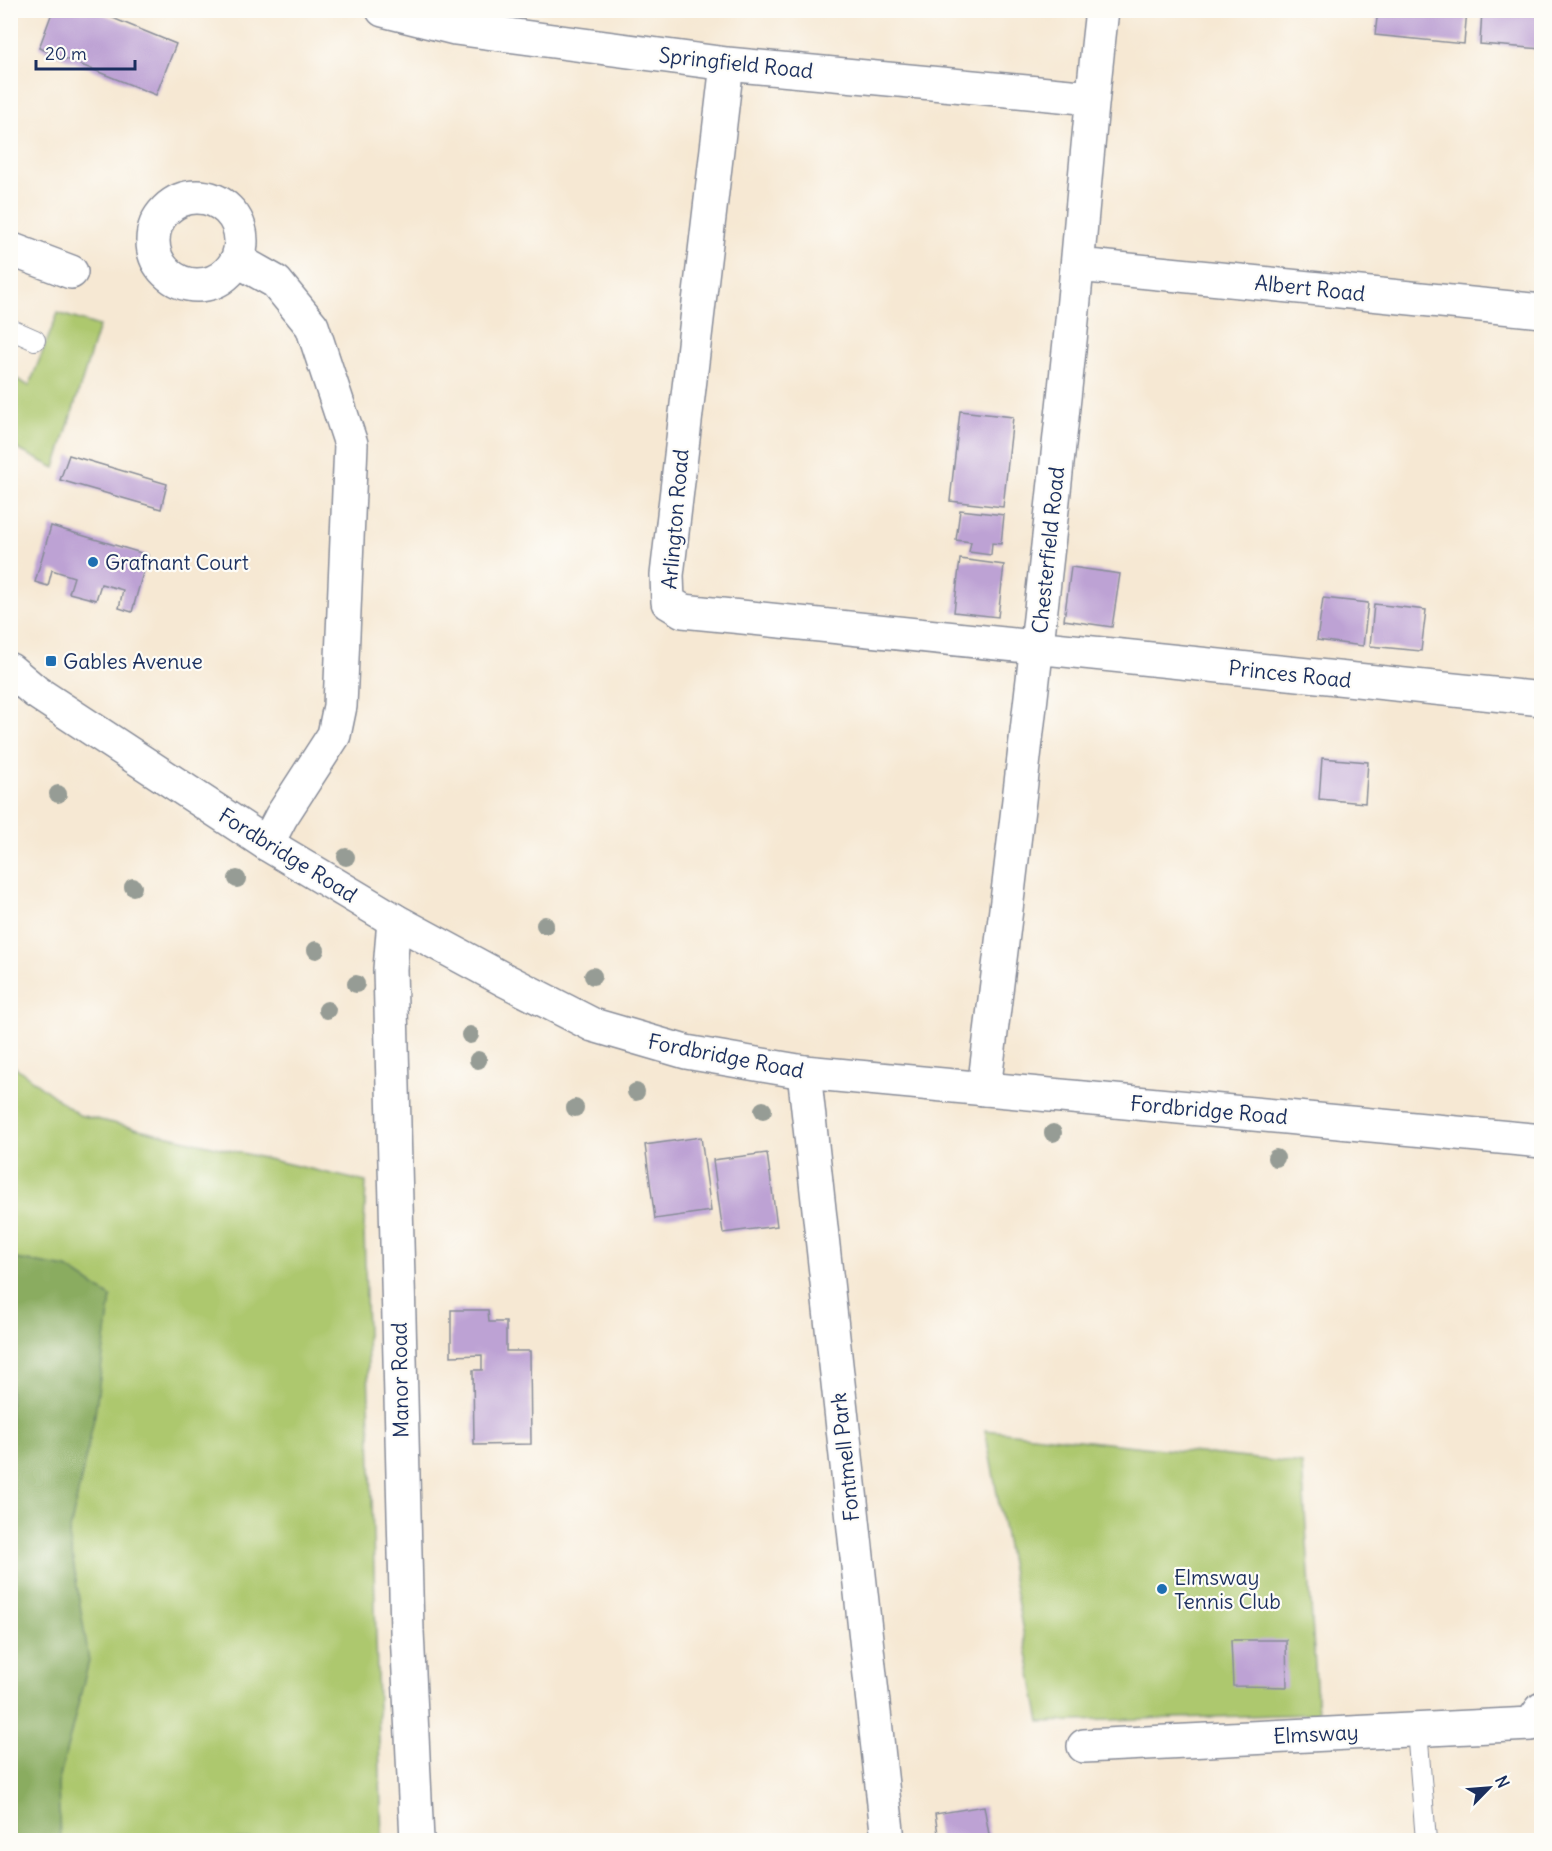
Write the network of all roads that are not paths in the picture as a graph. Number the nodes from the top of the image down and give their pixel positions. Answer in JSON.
{"nodes":[{"id":1,"x":383,"y":10,"type":"edge"},
{"id":2,"x":1102,"y":10,"type":"edge"},
{"id":3,"x":727,"y":64,"type":"junction"},
{"id":4,"x":1092,"y":98,"type":"junction"},
{"id":5,"x":10,"y":249,"type":"edge"},
{"id":6,"x":237,"y":260,"type":"dead end"},
{"id":7,"x":1078,"y":266,"type":"junction"},
{"id":8,"x":71,"y":272,"type":"dead end"},
{"id":9,"x":1542,"y":311,"type":"edge"},
{"id":10,"x":10,"y":329,"type":"edge"},
{"id":11,"x":35,"y":340,"type":"dead end"},
{"id":12,"x":1038,"y":649,"type":"junction"},
{"id":13,"x":10,"y":670,"type":"edge"},
{"id":14,"x":1542,"y":699,"type":"edge"},
{"id":15,"x":267,"y":843,"type":"junction"},
{"id":16,"x":394,"y":920,"type":"junction"},
{"id":17,"x":804,"y":1072,"type":"junction"},
{"id":18,"x":984,"y":1089,"type":"junction"},
{"id":19,"x":1542,"y":1141,"type":"edge"},
{"id":20,"x":1542,"y":1709,"type":"edge"},
{"id":21,"x":1418,"y":1730,"type":"junction"},
{"id":22,"x":1084,"y":1746,"type":"dead end"},
{"id":23,"x":417,"y":1840,"type":"edge"},
{"id":24,"x":888,"y":1840,"type":"edge"},
{"id":25,"x":1425,"y":1840,"type":"edge"}],
"edges":[{"from":1,"to":3,"type":"street","name":"Springfield Road"},
{"from":2,"to":4,"type":"street","name":"Chesterfield Road"},
{"from":3,"to":4,"type":"street","name":"Springfield Road"},
{"from":3,"to":12,"type":"street","name":"Arlington Road"},
{"from":4,"to":7,"type":"street","name":"Chesterfield Road"},
{"from":5,"to":8,"type":"street"},
{"from":6,"to":15,"type":"street"},
{"from":7,"to":9,"type":"street","name":"Albert Road"},
{"from":7,"to":12,"type":"street","name":"Chesterfield Road"},
{"from":10,"to":11,"type":"lane"},
{"from":12,"to":14,"type":"street","name":"Princes Road"},
{"from":12,"to":18,"type":"street","name":"Chesterfield Road"},
{"from":13,"to":15,"type":"street","name":"Fordbridge Road"},
{"from":15,"to":16,"type":"street","name":"Fordbridge Road"},
{"from":16,"to":17,"type":"street","name":"Fordbridge Road"},
{"from":16,"to":23,"type":"street","name":"Manor Road"},
{"from":17,"to":18,"type":"street","name":"Fordbridge Road"},
{"from":17,"to":24,"type":"street","name":"Fontmell Park"},
{"from":18,"to":19,"type":"street","name":"Fordbridge Road"},
{"from":20,"to":21,"type":"street","name":"Elmsway"},
{"from":21,"to":22,"type":"street","name":"Elmsway"},
{"from":21,"to":25,"type":"lane"}]}
